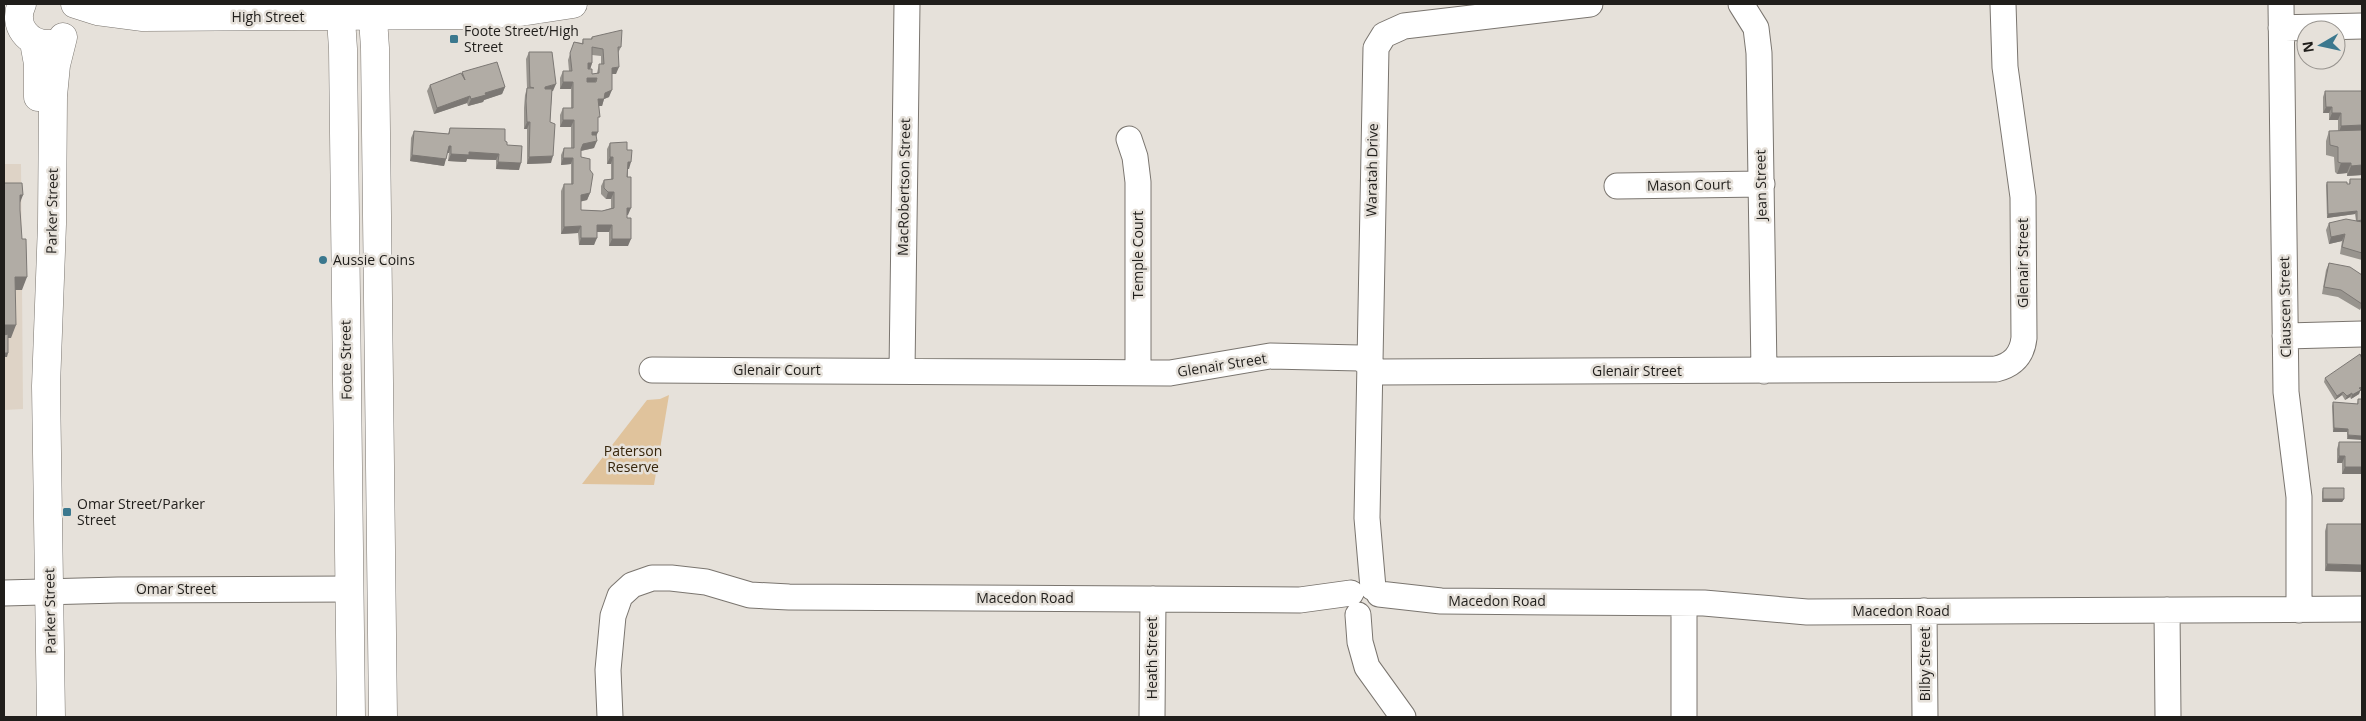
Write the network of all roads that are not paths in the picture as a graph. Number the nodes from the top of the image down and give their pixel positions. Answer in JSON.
{"nodes":[{"id":1,"x":69,"y":4,"type":"edge"},
{"id":2,"x":75,"y":4,"type":"edge"},
{"id":3,"x":572,"y":4,"type":"edge"},
{"id":4,"x":907,"y":4,"type":"edge"},
{"id":5,"x":1590,"y":4,"type":"edge"},
{"id":6,"x":1741,"y":4,"type":"edge"},
{"id":7,"x":2004,"y":4,"type":"edge"},
{"id":8,"x":340,"y":10,"type":"edge"},
{"id":9,"x":372,"y":10,"type":"edge"},
{"id":10,"x":2281,"y":16,"type":"edge"},
{"id":11,"x":143,"y":17,"type":"junction"},
{"id":12,"x":18,"y":20,"type":"edge"},
{"id":13,"x":2362,"y":26,"type":"edge"},
{"id":14,"x":65,"y":35,"type":"junction"},
{"id":15,"x":1129,"y":139,"type":"dead end"},
{"id":16,"x":1762,"y":184,"type":"junction"},
{"id":17,"x":1617,"y":186,"type":"dead end"},
{"id":18,"x":2362,"y":334,"type":"edge"},
{"id":19,"x":2285,"y":336,"type":"junction"},
{"id":20,"x":1369,"y":364,"type":"junction"},
{"id":21,"x":652,"y":370,"type":"dead end"},
{"id":22,"x":902,"y":371,"type":"junction"},
{"id":23,"x":1764,"y":371,"type":"junction"},
{"id":24,"x":1138,"y":373,"type":"junction"},
{"id":25,"x":46,"y":386,"type":"junction"},
{"id":26,"x":349,"y":589,"type":"junction"},
{"id":27,"x":49,"y":592,"type":"junction"},
{"id":28,"x":4,"y":593,"type":"edge"},
{"id":29,"x":1153,"y":599,"type":"junction"},
{"id":30,"x":1365,"y":601,"type":"junction"},
{"id":31,"x":1684,"y":603,"type":"junction"},
{"id":32,"x":2362,"y":609,"type":"edge"},
{"id":33,"x":2168,"y":610,"type":"junction"},
{"id":34,"x":2299,"y":610,"type":"junction"},
{"id":35,"x":1924,"y":612,"type":"junction"},
{"id":36,"x":51,"y":717,"type":"edge"},
{"id":37,"x":351,"y":717,"type":"edge"},
{"id":38,"x":382,"y":717,"type":"edge"},
{"id":39,"x":610,"y":717,"type":"edge"},
{"id":40,"x":1152,"y":717,"type":"edge"},
{"id":41,"x":1403,"y":717,"type":"edge"},
{"id":42,"x":1684,"y":717,"type":"edge"},
{"id":43,"x":1925,"y":717,"type":"edge"},
{"id":44,"x":2168,"y":717,"type":"edge"}],
"edges":[{"from":1,"to":14,"type":"main road","name":"Parker Street"},
{"from":2,"to":11,"type":"main road","name":"High Street"},
{"from":3,"to":9,"type":"main road","name":"High Street"},
{"from":4,"to":22,"type":"street","name":"MacRobertson Street"},
{"from":5,"to":20,"type":"street","name":"Waratah Drive"},
{"from":6,"to":16,"type":"street","name":"Jean Street"},
{"from":7,"to":23,"type":"street","name":"Glenair Street"},
{"from":8,"to":9,"type":"main road","name":"High Street"},
{"from":8,"to":11,"type":"main road","name":"High Street"},
{"from":8,"to":26,"type":"main road","name":"Foote Street"},
{"from":9,"to":38,"type":"main road"},
{"from":10,"to":13,"type":"street"},
{"from":10,"to":19,"type":"street","name":"Clauscen Street"},
{"from":11,"to":14,"type":"main road","name":"High Street"},
{"from":12,"to":14,"type":"main road","name":"High Street"},
{"from":12,"to":25,"type":"main road","name":"Parker Street"},
{"from":14,"to":25,"type":"main road","name":"Parker Street"},
{"from":15,"to":24,"type":"street","name":"Temple Court"},
{"from":16,"to":17,"type":"street","name":"Mason Court"},
{"from":16,"to":23,"type":"street","name":"Jean Street"},
{"from":18,"to":19,"type":"street"},
{"from":19,"to":34,"type":"street","name":"Clauscen Street"},
{"from":20,"to":23,"type":"street","name":"Glenair Street"},
{"from":20,"to":24,"type":"street","name":"Glenair Street"},
{"from":20,"to":30,"type":"street","name":"Waratah Drive"},
{"from":21,"to":22,"type":"street","name":"Glenair Court"},
{"from":22,"to":24,"type":"street","name":"Glenair Street"},
{"from":25,"to":27,"type":"main road","name":"Parker Street"},
{"from":26,"to":27,"type":"street","name":"Omar Street"},
{"from":26,"to":37,"type":"main road","name":"Foote Street"},
{"from":27,"to":28,"type":"street","name":"Omar Street"},
{"from":27,"to":36,"type":"main road","name":"Parker Street"},
{"from":29,"to":30,"type":"street","name":"Macedon Road"},
{"from":29,"to":39,"type":"street","name":"Macedon Road"},
{"from":29,"to":40,"type":"street","name":"Heath Street"},
{"from":30,"to":31,"type":"street","name":"Macedon Road"},
{"from":30,"to":41,"type":"street","name":"Waratah Drive"},
{"from":31,"to":35,"type":"street","name":"Macedon Road"},
{"from":31,"to":42,"type":"street"},
{"from":32,"to":34,"type":"street","name":"Macedon Road"},
{"from":33,"to":34,"type":"street","name":"Macedon Road"},
{"from":33,"to":35,"type":"street","name":"Macedon Road"},
{"from":33,"to":44,"type":"street"},
{"from":35,"to":43,"type":"street","name":"Bilby Street"}]}
